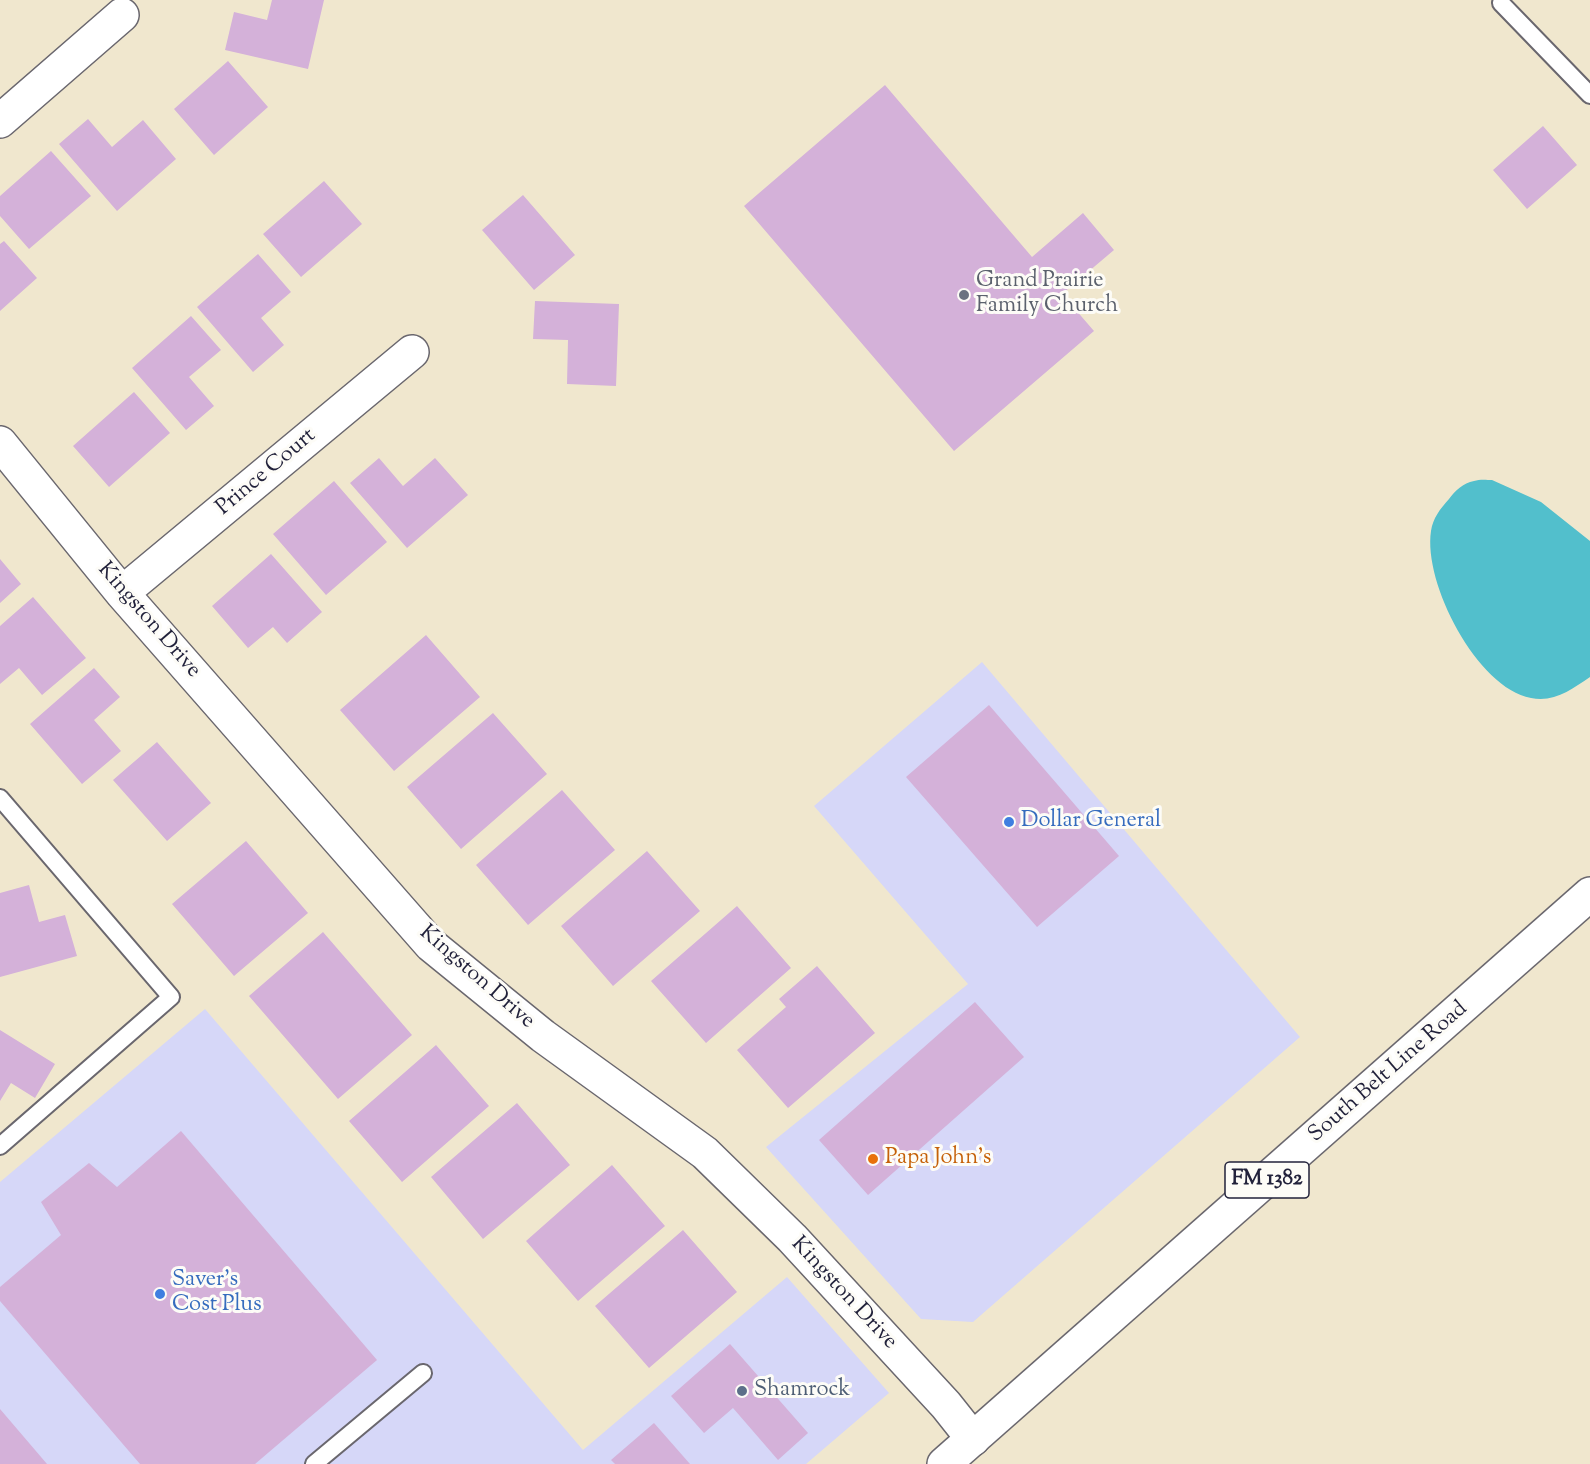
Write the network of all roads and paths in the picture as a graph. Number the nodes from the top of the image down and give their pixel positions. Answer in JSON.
{"nodes":[{"id":1,"x":1501,"y":3,"type":"dead end"},
{"id":2,"x":122,"y":15,"type":"dead end"},
{"id":3,"x":1590,"y":95,"type":"edge"},
{"id":4,"x":0,"y":121,"type":"edge"},
{"id":5,"x":412,"y":352,"type":"dead end"},
{"id":6,"x":0,"y":443,"type":"edge"},
{"id":7,"x":122,"y":593,"type":"junction"},
{"id":8,"x":0,"y":798,"type":"edge"},
{"id":9,"x":1590,"y":894,"type":"edge"},
{"id":10,"x":0,"y":1146,"type":"edge"},
{"id":11,"x":423,"y":1373,"type":"dead end"},
{"id":12,"x":973,"y":1439,"type":"junction"},
{"id":13,"x":314,"y":1464,"type":"edge"},
{"id":14,"x":944,"y":1464,"type":"edge"}],
"edges":[{"from":1,"to":3,"type":"lane"},
{"from":2,"to":4,"type":"street"},
{"from":5,"to":7,"type":"street","name":"Prince Court"},
{"from":6,"to":7,"type":"street","name":"Kingston Drive"},
{"from":7,"to":12,"type":"street","name":"Kingston Drive"},
{"from":8,"to":10,"type":"lane"},
{"from":9,"to":12,"type":"street","name":"South Belt Line Road","number":"FM 1382"},
{"from":11,"to":13,"type":"lane"},
{"from":12,"to":14,"type":"street","name":"South Belt Line Road","number":"FM 1382"}]}
